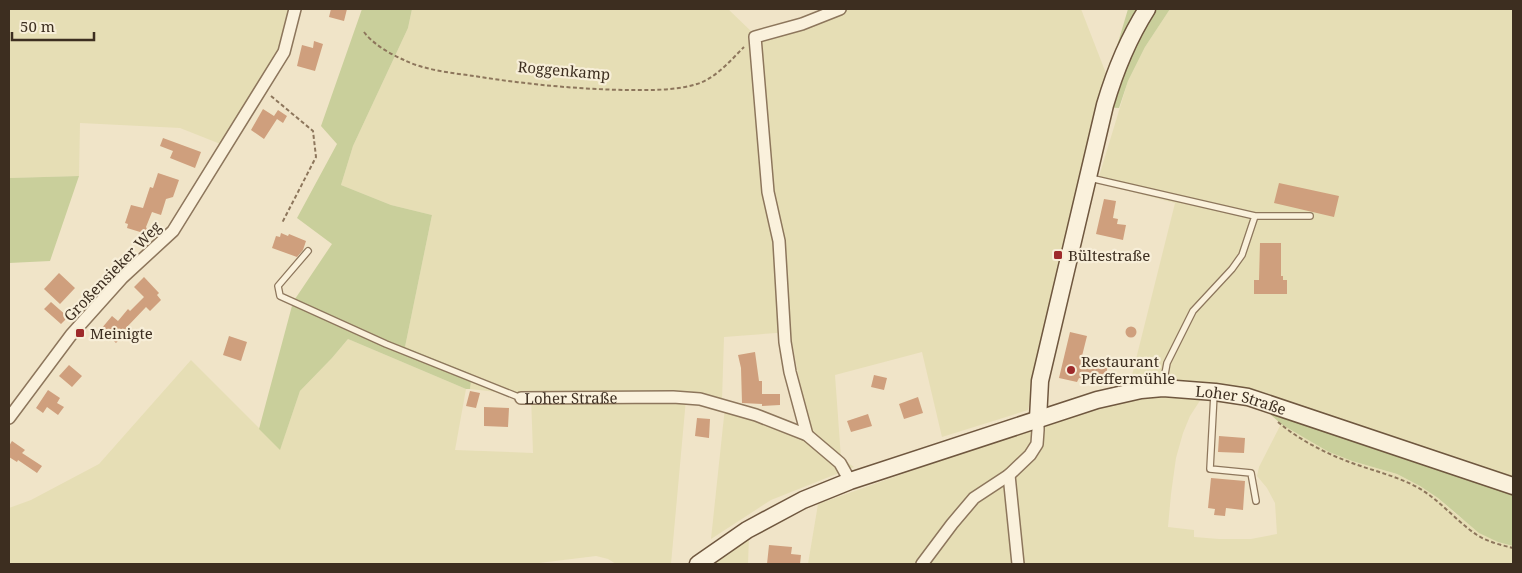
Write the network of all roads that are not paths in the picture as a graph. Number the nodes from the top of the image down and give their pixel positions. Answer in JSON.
{"nodes":[{"id":1,"x":295,"y":9,"type":"edge"},
{"id":2,"x":840,"y":9,"type":"edge"},
{"id":3,"x":1147,"y":9,"type":"edge"},
{"id":4,"x":1088,"y":177,"type":"junction"},
{"id":5,"x":1255,"y":216,"type":"junction"},
{"id":6,"x":1310,"y":216,"type":"dead end"},
{"id":7,"x":308,"y":251,"type":"dead end"},
{"id":8,"x":1163,"y":388,"type":"junction"},
{"id":9,"x":1215,"y":392,"type":"junction"},
{"id":10,"x":521,"y":398,"type":"joint"},
{"id":11,"x":11,"y":410,"type":"edge"},
{"id":12,"x":1038,"y":419,"type":"junction"},
{"id":13,"x":807,"y":435,"type":"junction"},
{"id":14,"x":1009,"y":474,"type":"junction"},
{"id":15,"x":850,"y":482,"type":"junction"},
{"id":16,"x":1513,"y":486,"type":"edge"},
{"id":17,"x":1256,"y":501,"type":"dead end"},
{"id":18,"x":698,"y":564,"type":"edge"},
{"id":19,"x":922,"y":564,"type":"edge"},
{"id":20,"x":1018,"y":564,"type":"edge"}],
"edges":[{"from":1,"to":11,"type":"street","name":"Großensieker Weg"},
{"from":2,"to":13,"type":"street"},
{"from":3,"to":4,"type":"street"},
{"from":4,"to":5,"type":"lane"},
{"from":4,"to":12,"type":"street"},
{"from":5,"to":6,"type":"lane"},
{"from":5,"to":8,"type":"lane"},
{"from":7,"to":10,"type":"lane","name":"Loher Straße"},
{"from":8,"to":9,"type":"street","name":"Loher Straße"},
{"from":8,"to":12,"type":"street","name":"Loher Straße"},
{"from":9,"to":16,"type":"street","name":"Loher Straße"},
{"from":9,"to":17,"type":"lane"},
{"from":10,"to":13,"type":"street","name":"Loher Straße"},
{"from":12,"to":14,"type":"street"},
{"from":12,"to":15,"type":"street","name":"Loher Straße"},
{"from":13,"to":15,"type":"street","name":"Loher Straße"},
{"from":14,"to":19,"type":"street"},
{"from":14,"to":20,"type":"street"},
{"from":15,"to":18,"type":"street","name":"Loher Straße"}]}
